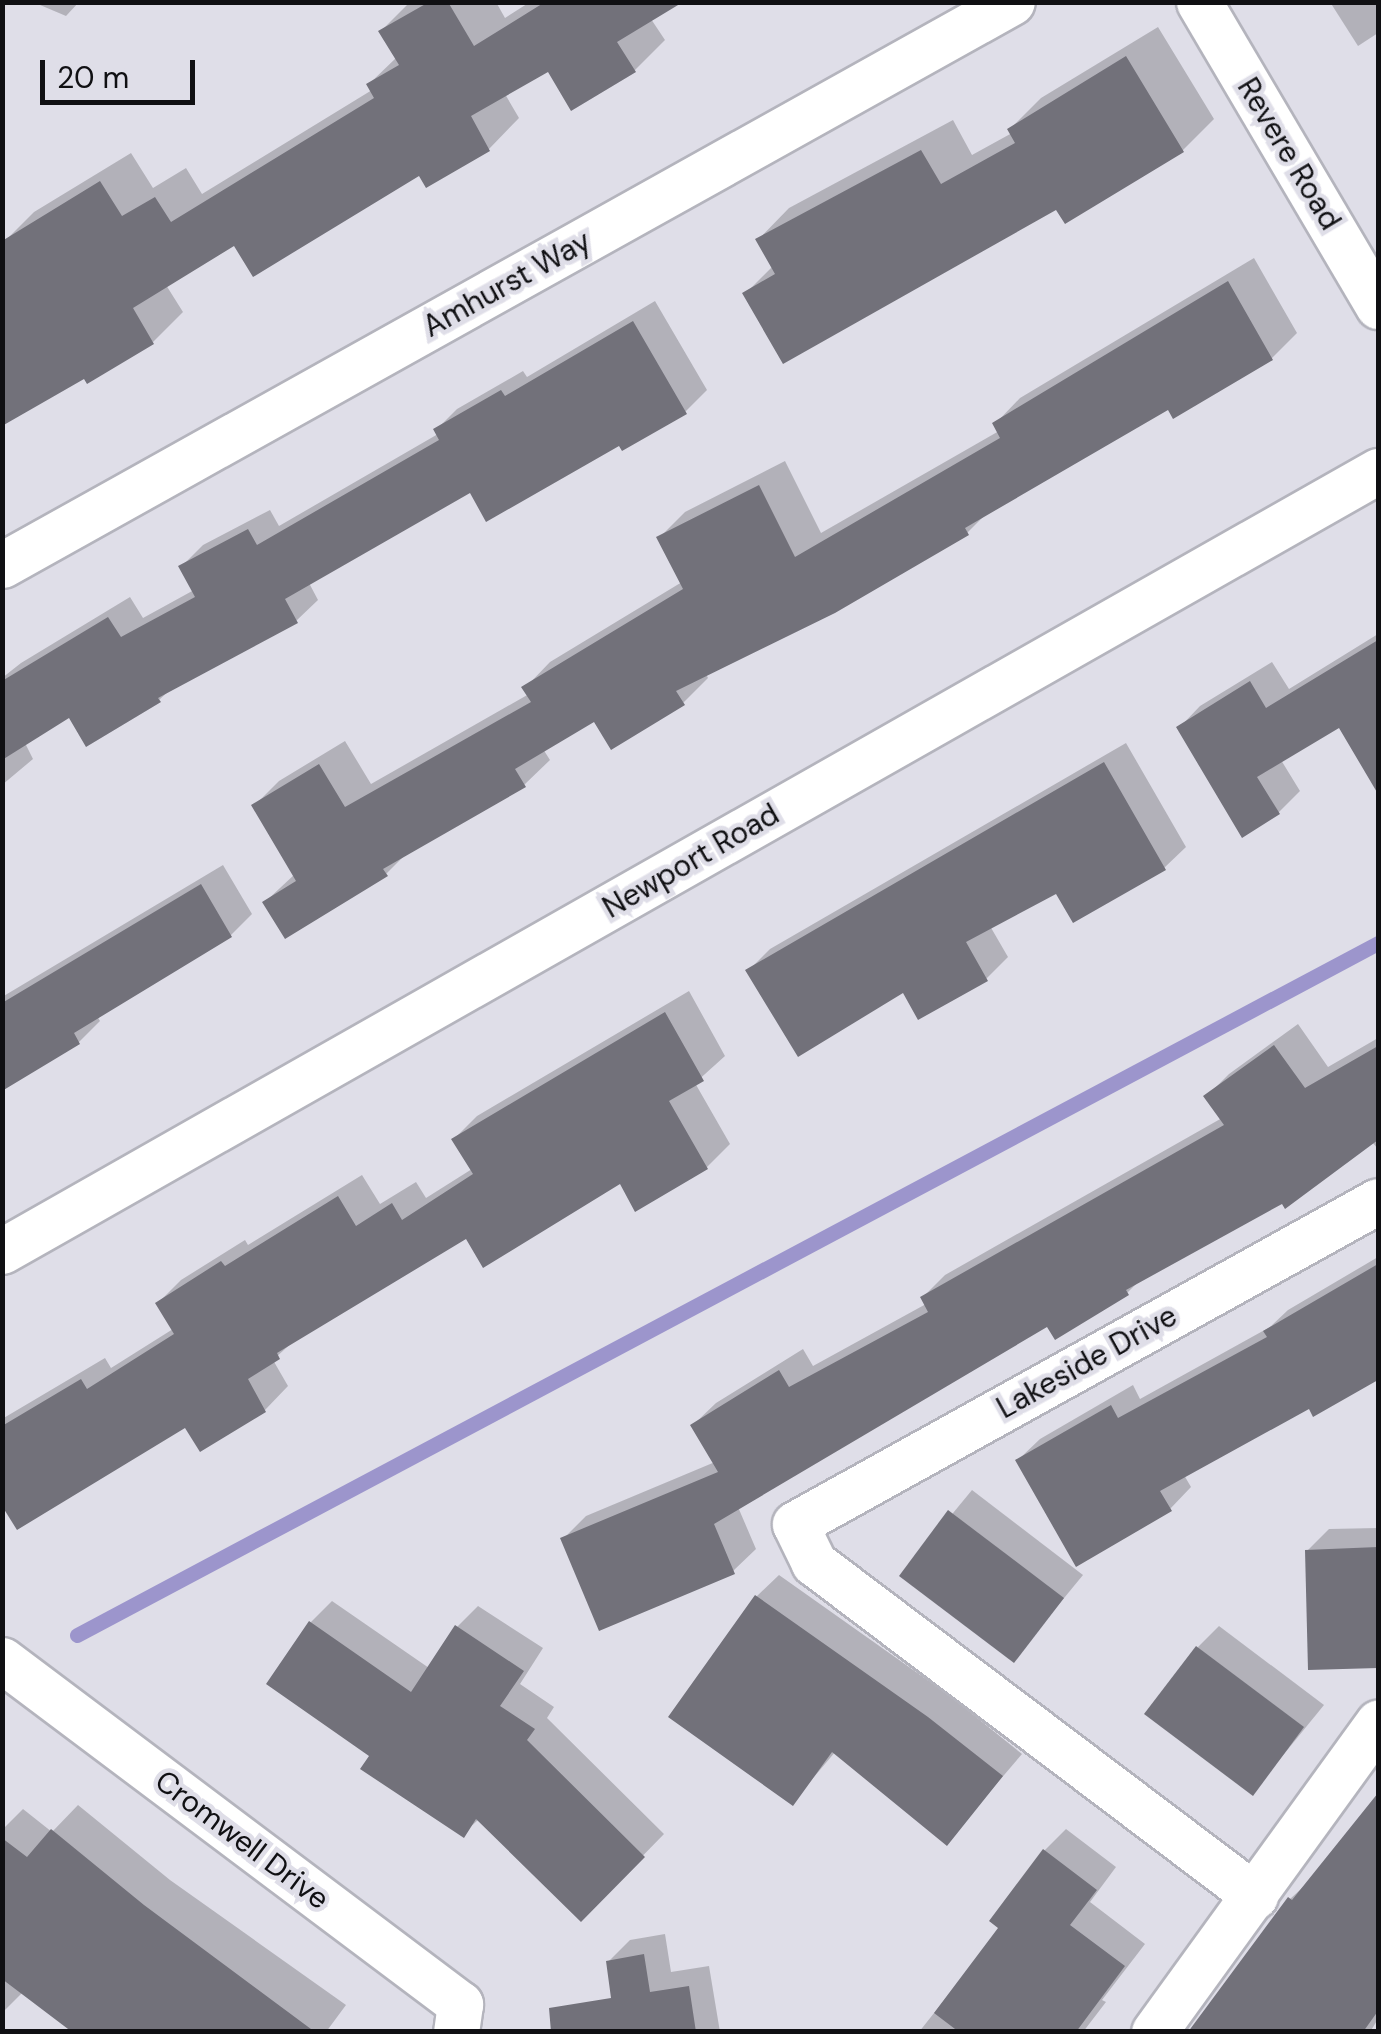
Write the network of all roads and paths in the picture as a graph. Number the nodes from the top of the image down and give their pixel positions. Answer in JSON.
{"nodes":[{"id":1,"x":1012,"y":2,"type":"edge"},
{"id":2,"x":1199,"y":2,"type":"edge"},
{"id":3,"x":1378,"y":306,"type":"edge"},
{"id":4,"x":1378,"y":471,"type":"edge"},
{"id":5,"x":2,"y":565,"type":"edge"},
{"id":6,"x":1378,"y":1200,"type":"edge"},
{"id":7,"x":2,"y":1251,"type":"edge"},
{"id":8,"x":2,"y":1660,"type":"edge"},
{"id":9,"x":1378,"y":1723,"type":"edge"},
{"id":10,"x":1255,"y":1896,"type":"junction"},
{"id":11,"x":456,"y":2032,"type":"edge"},
{"id":12,"x":1154,"y":2032,"type":"edge"}],
"edges":[{"from":1,"to":5,"type":"street","name":"Amhurst Way"},
{"from":2,"to":3,"type":"street","name":"Revere Road"},
{"from":4,"to":7,"type":"street","name":"Newport Road"},
{"from":6,"to":10,"type":"street","name":"Lakeside Drive"},
{"from":8,"to":11,"type":"street","name":"Cromwell Drive"},
{"from":9,"to":10,"type":"street"},
{"from":10,"to":12,"type":"street"}]}
